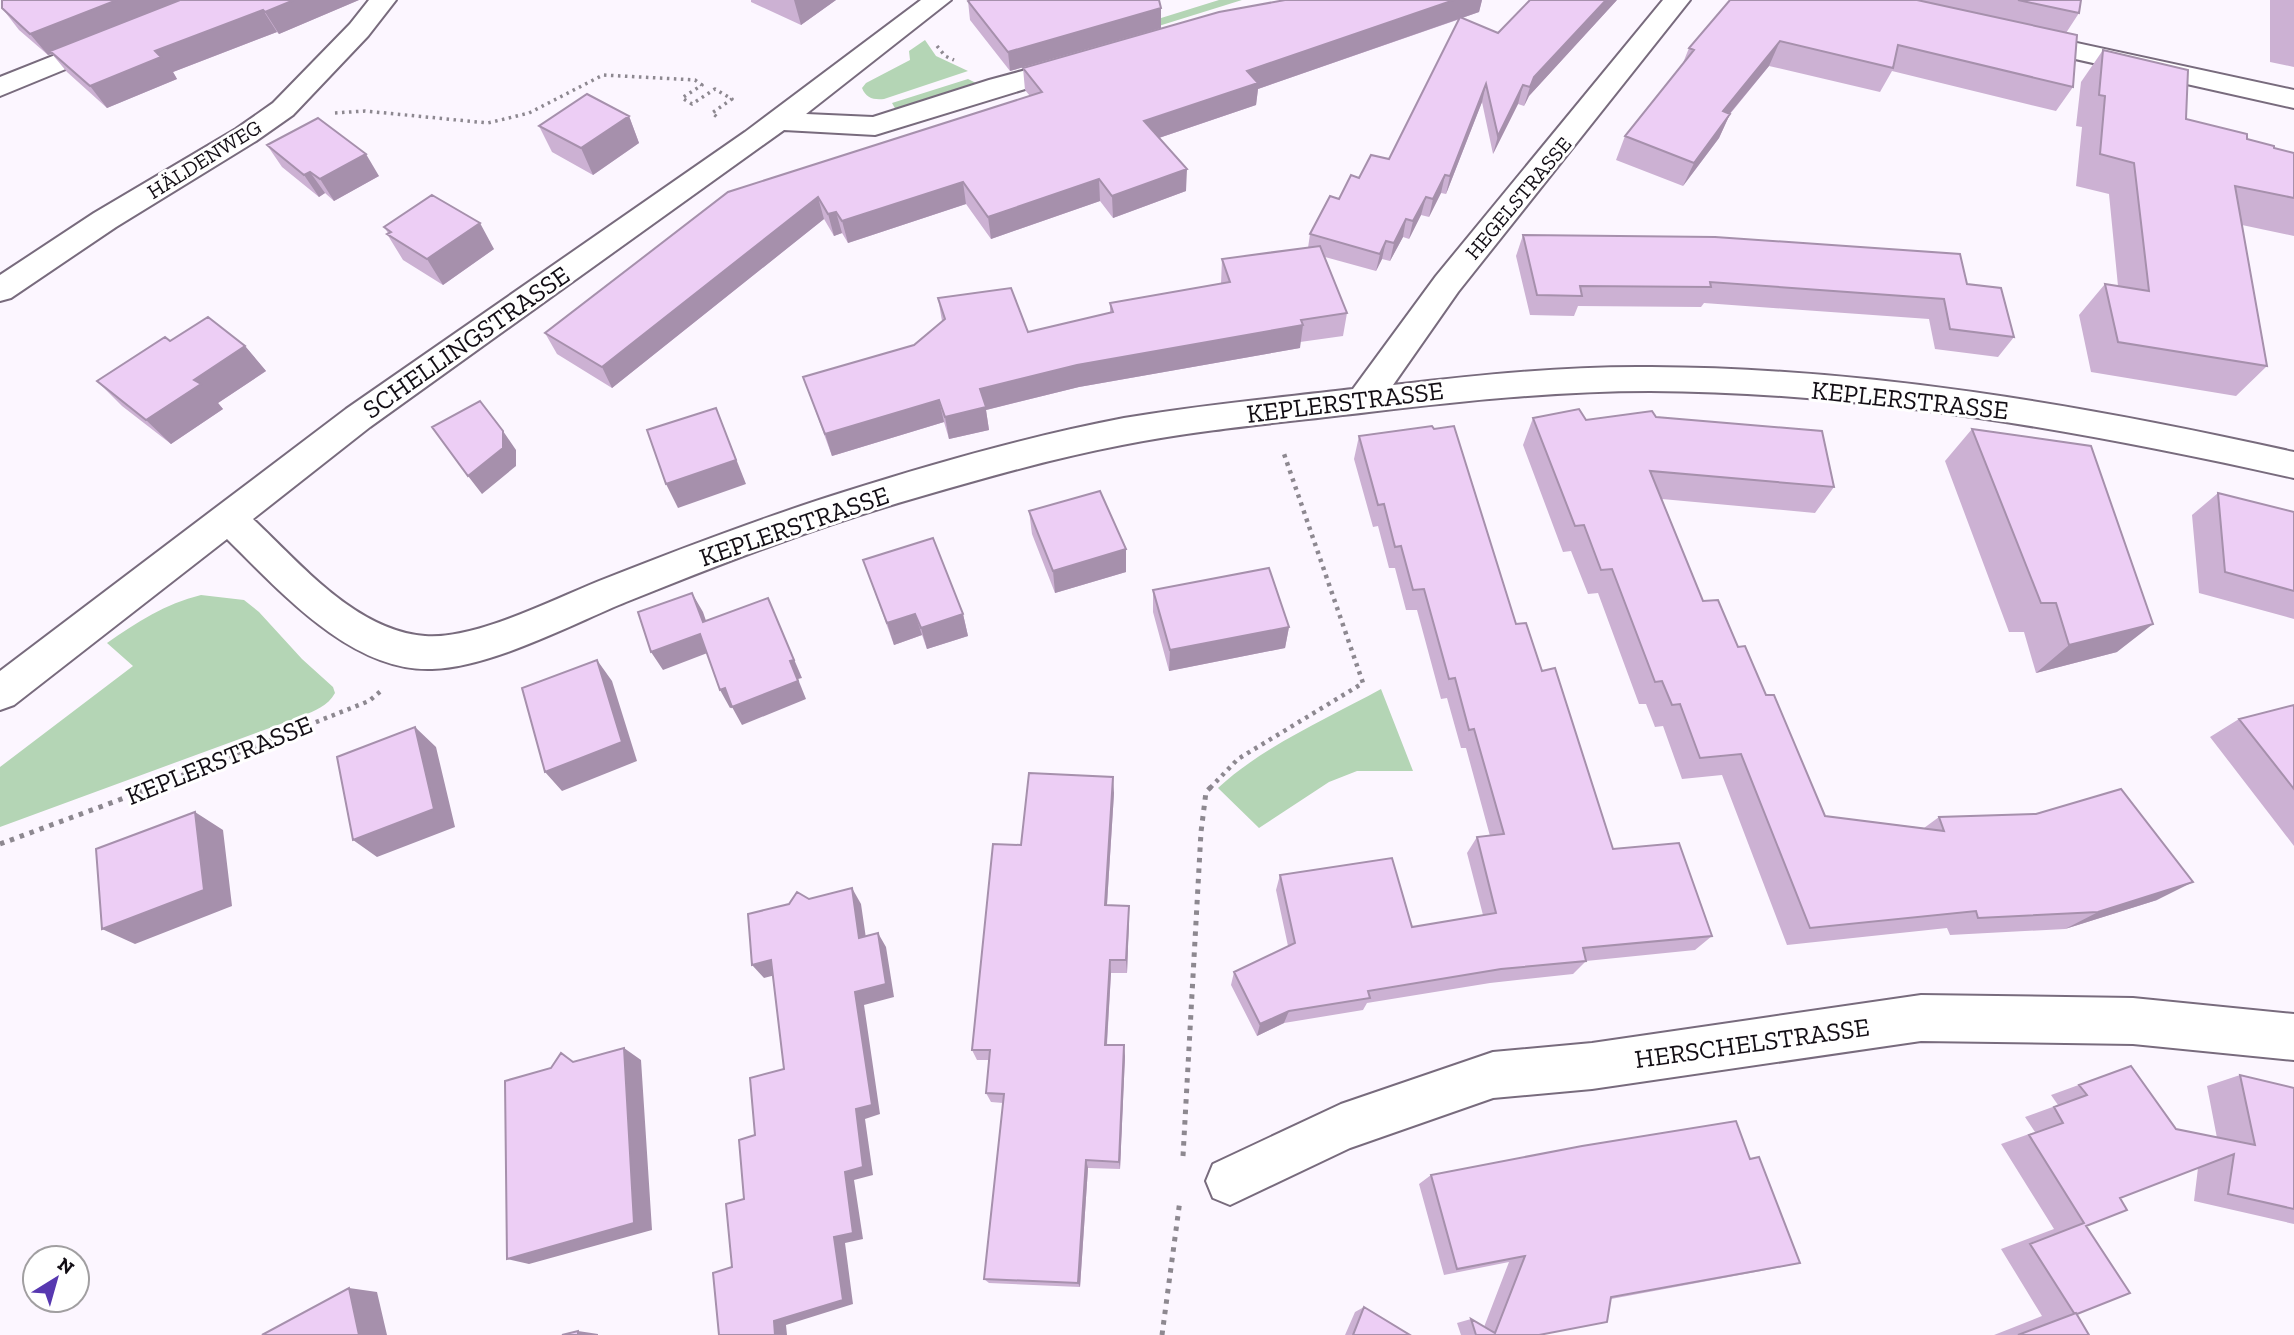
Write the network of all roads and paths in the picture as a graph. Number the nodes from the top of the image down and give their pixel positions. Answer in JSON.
{"nodes":[{"id":1,"x":383,"y":0,"type":"edge"},
{"id":2,"x":938,"y":0,"type":"edge"},
{"id":3,"x":1677,"y":0,"type":"edge"},
{"id":4,"x":915,"y":18,"type":"junction"},
{"id":5,"x":135,"y":32,"type":"edge"},
{"id":6,"x":2008,"y":36,"type":"edge"},
{"id":7,"x":1104,"y":57,"type":"edge"},
{"id":8,"x":999,"y":86,"type":"junction"},
{"id":9,"x":0,"y":87,"type":"edge"},
{"id":10,"x":2294,"y":99,"type":"edge"},
{"id":11,"x":325,"y":115,"type":"dead end"},
{"id":12,"x":766,"y":129,"type":"junction"},
{"id":13,"x":0,"y":290,"type":"edge"},
{"id":14,"x":1363,"y":401,"type":"junction"},
{"id":15,"x":1285,"y":457,"type":"dead end"},
{"id":16,"x":2294,"y":464,"type":"edge"},
{"id":17,"x":228,"y":517,"type":"junction"},
{"id":18,"x":426,"y":653,"type":"junction"},
{"id":19,"x":0,"y":693,"type":"edge"},
{"id":20,"x":0,"y":844,"type":"edge"},
{"id":21,"x":2294,"y":1037,"type":"edge"},
{"id":22,"x":1183,"y":1157,"type":"dead end"},
{"id":23,"x":1230,"y":1181,"type":"dead end"},
{"id":24,"x":1181,"y":1198,"type":"dead end"},
{"id":25,"x":1159,"y":1335,"type":"edge"}],
"edges":[{"from":1,"to":13,"type":"street","name":"HÄLDENWEG"},
{"from":2,"to":4,"type":"street","name":"SCHELLINGSTRASSE"},
{"from":3,"to":14,"type":"street","name":"HEGELSTRASSE"},
{"from":4,"to":8,"type":"path"},
{"from":4,"to":12,"type":"street","name":"SCHELLINGSTRASSE"},
{"from":5,"to":9,"type":"street"},
{"from":6,"to":10,"type":"street"},
{"from":7,"to":8,"type":"street"},
{"from":8,"to":12,"type":"street"},
{"from":11,"to":12,"type":"path"},
{"from":12,"to":17,"type":"street","name":"SCHELLINGSTRASSE"},
{"from":14,"to":16,"type":"street","name":"KEPLERSTRASSE"},
{"from":14,"to":18,"type":"street","name":"KEPLERSTRASSE"},
{"from":15,"to":22,"type":"path"},
{"from":17,"to":18,"type":"street","name":"KEPLERSTRASSE"},
{"from":17,"to":19,"type":"street","name":"SCHELLINGSTRASSE"},
{"from":18,"to":20,"type":"path","name":"KEPLERSTRASSE"},
{"from":21,"to":23,"type":"street","name":"HERSCHELSTRASSE"},
{"from":24,"to":25,"type":"path"}]}
